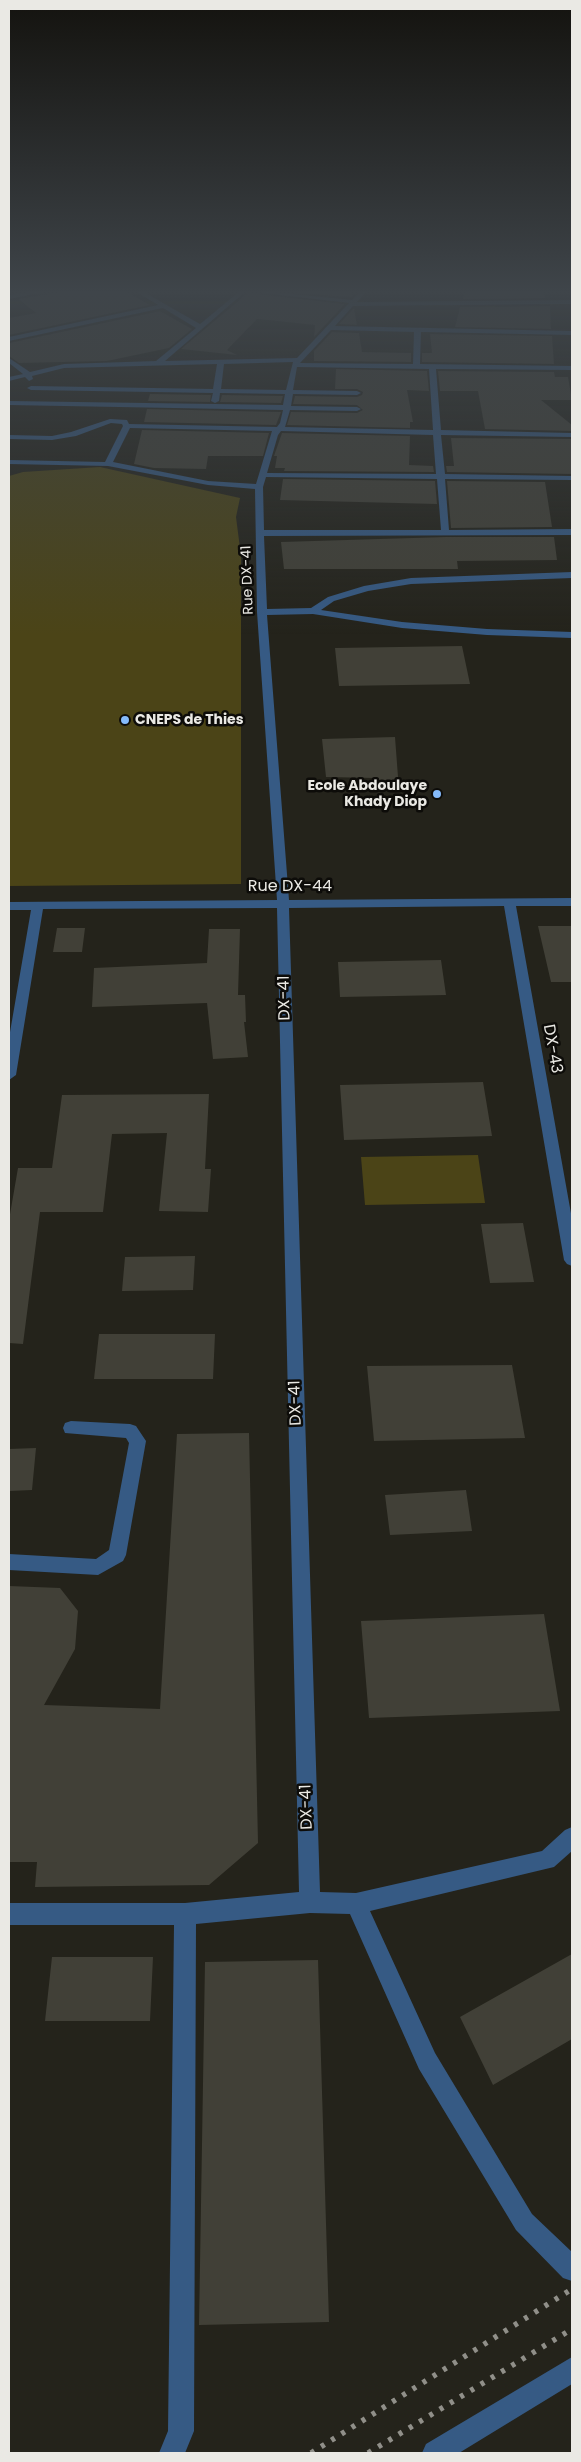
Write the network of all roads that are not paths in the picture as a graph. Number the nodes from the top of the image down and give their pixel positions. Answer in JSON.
{"nodes":[{"id":1,"x":133,"y":406,"type":"edge"},
{"id":2,"x":139,"y":406,"type":"junction"},
{"id":3,"x":214,"y":406,"type":"edge"},
{"id":4,"x":357,"y":406,"type":"edge"},
{"id":5,"x":436,"y":406,"type":"edge"},
{"id":6,"x":287,"y":408,"type":"junction"},
{"id":7,"x":213,"y":417,"type":"junction"},
{"id":8,"x":357,"y":420,"type":"junction"},
{"id":9,"x":130,"y":425,"type":"junction"},
{"id":10,"x":280,"y":428,"type":"junction"},
{"id":11,"x":439,"y":432,"type":"junction"},
{"id":12,"x":572,"y":435,"type":"edge"},
{"id":13,"x":9,"y":437,"type":"edge"},
{"id":14,"x":9,"y":462,"type":"edge"},
{"id":15,"x":108,"y":464,"type":"junction"},
{"id":16,"x":263,"y":474,"type":"junction"},
{"id":17,"x":442,"y":477,"type":"junction"},
{"id":18,"x":572,"y":478,"type":"edge"},
{"id":19,"x":259,"y":487,"type":"junction"},
{"id":20,"x":445,"y":532,"type":"junction"},
{"id":21,"x":572,"y":532,"type":"edge"},
{"id":22,"x":260,"y":534,"type":"junction"},
{"id":23,"x":572,"y":575,"type":"edge"},
{"id":24,"x":313,"y":611,"type":"junction"},
{"id":25,"x":262,"y":612,"type":"junction"},
{"id":26,"x":572,"y":635,"type":"edge"},
{"id":27,"x":509,"y":902,"type":"junction"},
{"id":28,"x":572,"y":902,"type":"edge"},
{"id":29,"x":283,"y":903,"type":"junction"},
{"id":30,"x":9,"y":906,"type":"edge"},
{"id":31,"x":38,"y":906,"type":"junction"},
{"id":32,"x":9,"y":1075,"type":"edge"},
{"id":33,"x":572,"y":1260,"type":"edge"},
{"id":34,"x":71,"y":1428,"type":"dead end"},
{"id":35,"x":9,"y":1562,"type":"edge"},
{"id":36,"x":572,"y":1837,"type":"edge"},
{"id":37,"x":310,"y":1902,"type":"junction"},
{"id":38,"x":356,"y":1904,"type":"junction"},
{"id":39,"x":9,"y":1914,"type":"edge"},
{"id":40,"x":185,"y":1914,"type":"junction"},
{"id":41,"x":572,"y":2269,"type":"edge"},
{"id":42,"x":572,"y":2370,"type":"edge"},
{"id":43,"x":172,"y":2453,"type":"edge"},
{"id":44,"x":435,"y":2453,"type":"edge"}],
"edges":[{"from":1,"to":2,"type":"street"},
{"from":2,"to":7,"type":"street"},
{"from":2,"to":9,"type":"street"},
{"from":3,"to":7,"type":"street"},
{"from":4,"to":8,"type":"street"},
{"from":5,"to":11,"type":"street"},
{"from":6,"to":7,"type":"street"},
{"from":6,"to":8,"type":"street"},
{"from":6,"to":10,"type":"street","name":"Rue DX-41"},
{"from":7,"to":9,"type":"street"},
{"from":7,"to":10,"type":"street"},
{"from":8,"to":10,"type":"street"},
{"from":8,"to":11,"type":"street"},
{"from":9,"to":13,"type":"street"},
{"from":9,"to":15,"type":"street"},
{"from":10,"to":16,"type":"street","name":"Rue DX-41"},
{"from":11,"to":12,"type":"street"},
{"from":11,"to":17,"type":"street"},
{"from":14,"to":15,"type":"street"},
{"from":15,"to":19,"type":"street"},
{"from":16,"to":17,"type":"street"},
{"from":16,"to":19,"type":"street","name":"Rue DX-41"},
{"from":17,"to":18,"type":"street"},
{"from":17,"to":20,"type":"street"},
{"from":19,"to":22,"type":"street","name":"Rue DX-41"},
{"from":20,"to":21,"type":"street"},
{"from":20,"to":22,"type":"street"},
{"from":22,"to":25,"type":"street","name":"Rue DX-41"},
{"from":23,"to":24,"type":"street"},
{"from":24,"to":25,"type":"street"},
{"from":24,"to":26,"type":"street"},
{"from":25,"to":29,"type":"street","name":"Rue DX-41"},
{"from":27,"to":28,"type":"street","name":"Rue DX-44"},
{"from":27,"to":29,"type":"street","name":"Rue DX-44"},
{"from":27,"to":33,"type":"street","name":"DX-43"},
{"from":29,"to":31,"type":"street","name":"Rue DX-44"},
{"from":29,"to":37,"type":"street","name":"DX-41"},
{"from":30,"to":31,"type":"street","name":"Rue DX-44"},
{"from":31,"to":32,"type":"street"},
{"from":34,"to":35,"type":"street"},
{"from":36,"to":38,"type":"street"},
{"from":37,"to":38,"type":"street"},
{"from":37,"to":40,"type":"street"},
{"from":38,"to":41,"type":"street"},
{"from":39,"to":40,"type":"street"},
{"from":40,"to":43,"type":"street"},
{"from":42,"to":44,"type":"street"}]}
